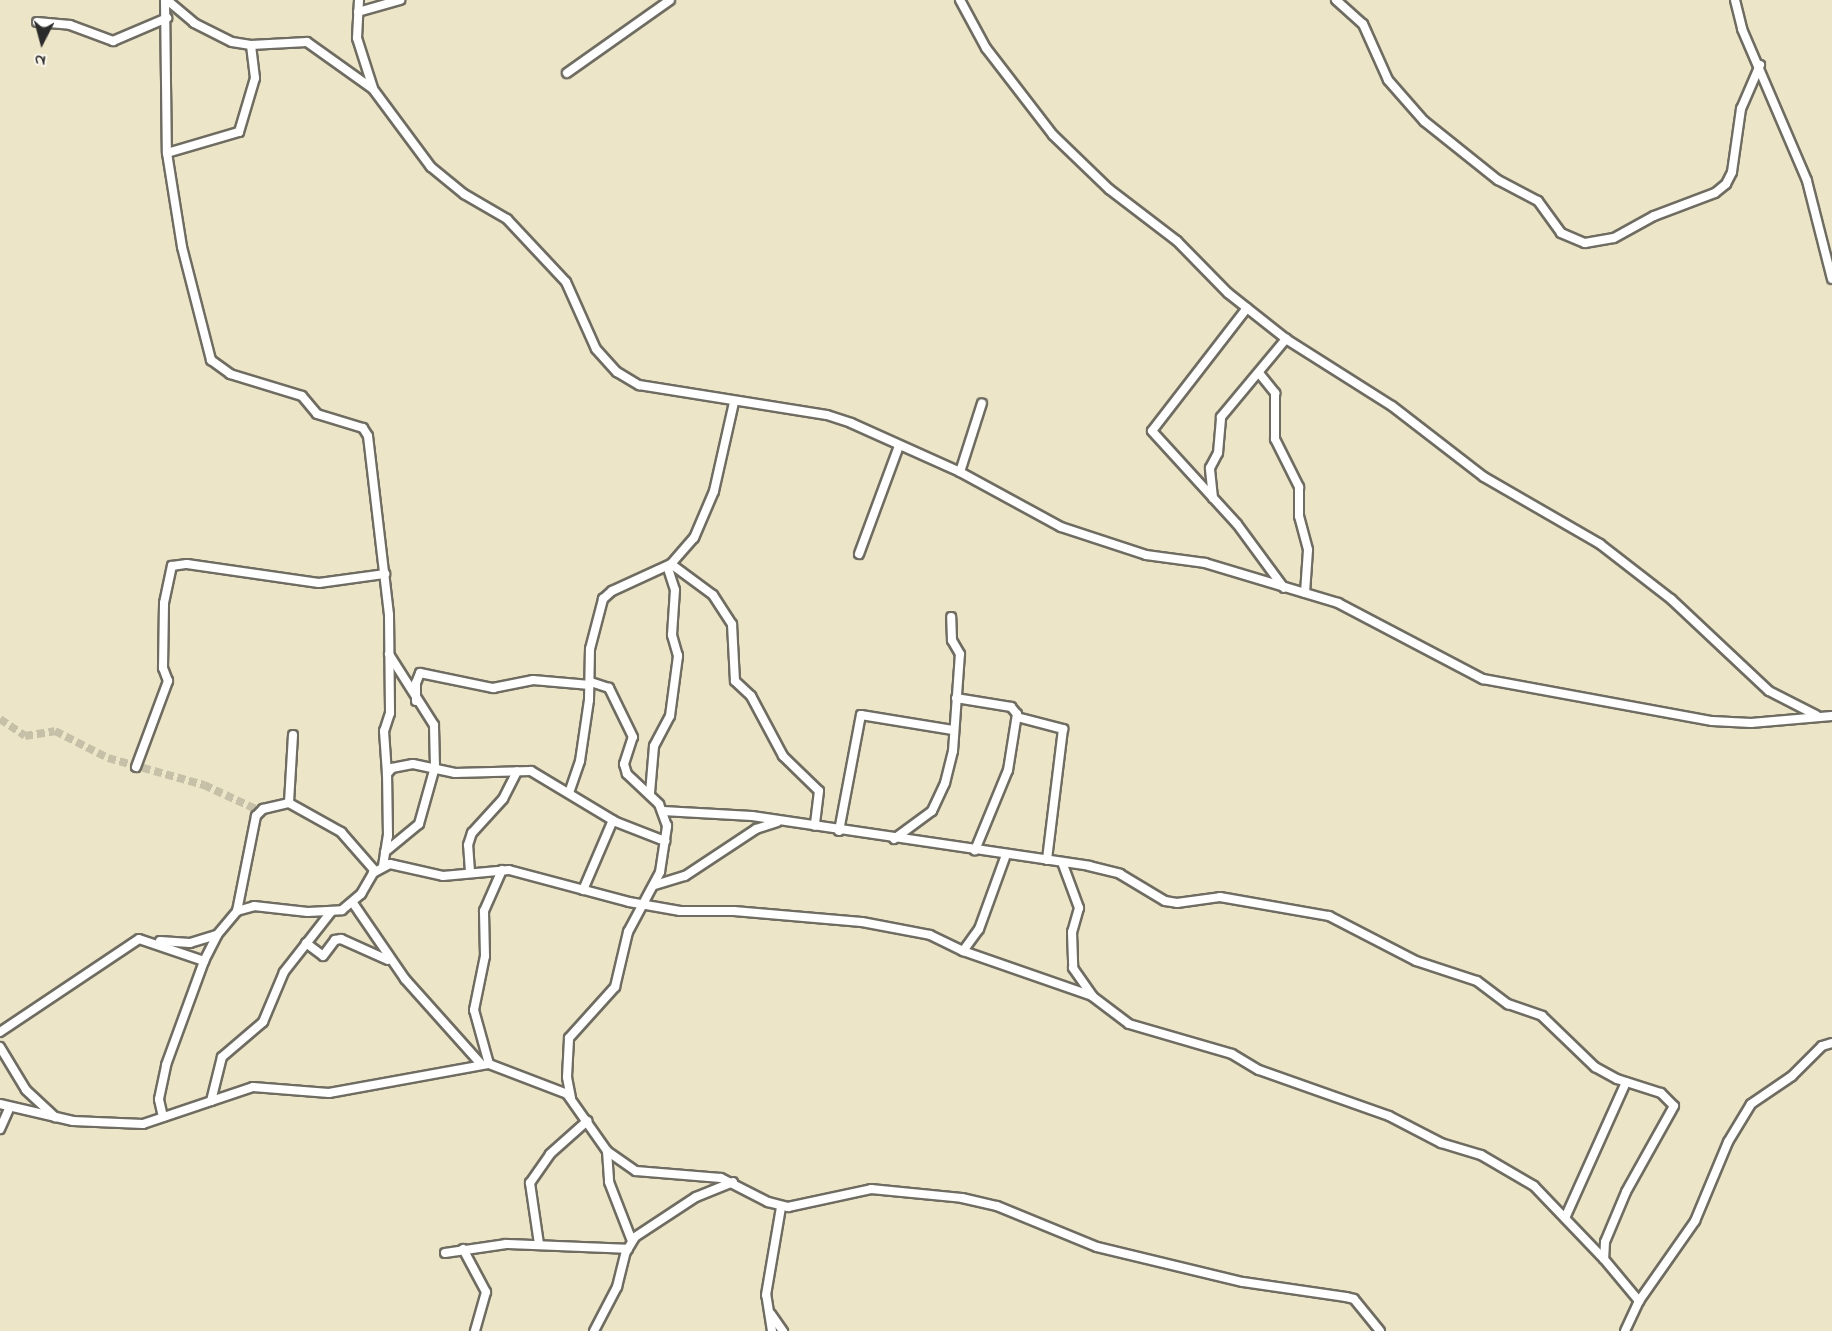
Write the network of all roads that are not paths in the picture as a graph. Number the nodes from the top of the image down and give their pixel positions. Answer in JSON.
{"nodes":[{"id":1,"x":166,"y":0,"type":"edge"},
{"id":2,"x":359,"y":0,"type":"edge"},
{"id":3,"x":400,"y":0,"type":"edge"},
{"id":4,"x":670,"y":0,"type":"edge"},
{"id":5,"x":960,"y":0,"type":"edge"},
{"id":6,"x":1336,"y":0,"type":"edge"},
{"id":7,"x":1735,"y":0,"type":"edge"},
{"id":8,"x":358,"y":12,"type":"junction"},
{"id":9,"x":167,"y":18,"type":"junction"},
{"id":10,"x":37,"y":22,"type":"dead end"},
{"id":11,"x":251,"y":45,"type":"junction"},
{"id":12,"x":1760,"y":65,"type":"junction"},
{"id":13,"x":567,"y":73,"type":"dead end"},
{"id":14,"x":373,"y":88,"type":"junction"},
{"id":15,"x":167,"y":153,"type":"junction"},
{"id":16,"x":1832,"y":279,"type":"edge"},
{"id":17,"x":1247,"y":308,"type":"junction"},
{"id":18,"x":1286,"y":339,"type":"junction"},
{"id":19,"x":1259,"y":373,"type":"junction"},
{"id":20,"x":734,"y":402,"type":"junction"},
{"id":21,"x":982,"y":403,"type":"dead end"},
{"id":22,"x":899,"y":446,"type":"junction"},
{"id":23,"x":960,"y":472,"type":"junction"},
{"id":24,"x":1213,"y":498,"type":"junction"},
{"id":25,"x":859,"y":554,"type":"dead end"},
{"id":26,"x":669,"y":565,"type":"junction"},
{"id":27,"x":385,"y":574,"type":"junction"},
{"id":28,"x":1285,"y":588,"type":"junction"},
{"id":29,"x":1305,"y":593,"type":"junction"},
{"id":30,"x":951,"y":617,"type":"dead end"},
{"id":31,"x":388,"y":654,"type":"junction"},
{"id":32,"x":590,"y":684,"type":"junction"},
{"id":33,"x":956,"y":698,"type":"junction"},
{"id":34,"x":416,"y":701,"type":"junction"},
{"id":35,"x":1816,"y":715,"type":"junction"},
{"id":36,"x":1832,"y":716,"type":"edge"},
{"id":37,"x":1017,"y":717,"type":"junction"},
{"id":38,"x":953,"y":730,"type":"junction"},
{"id":39,"x":293,"y":735,"type":"dead end"},
{"id":40,"x":136,"y":767,"type":"dead end"},
{"id":41,"x":435,"y":767,"type":"junction"},
{"id":42,"x":517,"y":771,"type":"junction"},
{"id":43,"x":387,"y":774,"type":"junction"},
{"id":44,"x":569,"y":793,"type":"junction"},
{"id":45,"x":650,"y":793,"type":"junction"},
{"id":46,"x":289,"y":803,"type":"junction"},
{"id":47,"x":663,"y":811,"type":"junction"},
{"id":48,"x":613,"y":820,"type":"junction"},
{"id":49,"x":784,"y":820,"type":"junction"},
{"id":50,"x":815,"y":826,"type":"junction"},
{"id":51,"x":839,"y":831,"type":"junction"},
{"id":52,"x":894,"y":839,"type":"junction"},
{"id":53,"x":665,"y":841,"type":"junction"},
{"id":54,"x":975,"y":850,"type":"junction"},
{"id":55,"x":385,"y":852,"type":"junction"},
{"id":56,"x":1006,"y":855,"type":"junction"},
{"id":57,"x":1047,"y":860,"type":"junction"},
{"id":58,"x":1062,"y":862,"type":"junction"},
{"id":59,"x":379,"y":868,"type":"junction"},
{"id":60,"x":502,"y":870,"type":"junction"},
{"id":61,"x":470,"y":872,"type":"junction"},
{"id":62,"x":655,"y":885,"type":"junction"},
{"id":63,"x":583,"y":890,"type":"junction"},
{"id":64,"x":353,"y":903,"type":"junction"},
{"id":65,"x":645,"y":905,"type":"junction"},
{"id":66,"x":237,"y":911,"type":"junction"},
{"id":67,"x":331,"y":912,"type":"junction"},
{"id":68,"x":217,"y":935,"type":"junction"},
{"id":69,"x":150,"y":941,"type":"junction"},
{"id":70,"x":306,"y":943,"type":"junction"},
{"id":71,"x":963,"y":951,"type":"junction"},
{"id":72,"x":204,"y":961,"type":"junction"},
{"id":73,"x":391,"y":962,"type":"junction"},
{"id":74,"x":1092,"y":996,"type":"junction"},
{"id":75,"x":0,"y":1032,"type":"edge"},
{"id":76,"x":1832,"y":1043,"type":"edge"},
{"id":77,"x":0,"y":1047,"type":"edge"},
{"id":78,"x":485,"y":1064,"type":"junction"},
{"id":79,"x":1626,"y":1082,"type":"junction"},
{"id":80,"x":571,"y":1098,"type":"junction"},
{"id":81,"x":212,"y":1101,"type":"junction"},
{"id":82,"x":0,"y":1104,"type":"edge"},
{"id":83,"x":10,"y":1107,"type":"junction"},
{"id":84,"x":163,"y":1117,"type":"junction"},
{"id":85,"x":55,"y":1118,"type":"junction"},
{"id":86,"x":586,"y":1121,"type":"junction"},
{"id":87,"x":0,"y":1129,"type":"edge"},
{"id":88,"x":607,"y":1151,"type":"junction"},
{"id":89,"x":733,"y":1182,"type":"junction"},
{"id":90,"x":781,"y":1207,"type":"junction"},
{"id":91,"x":1565,"y":1218,"type":"junction"},
{"id":92,"x":539,"y":1244,"type":"junction"},
{"id":93,"x":630,"y":1245,"type":"junction"},
{"id":94,"x":463,"y":1250,"type":"junction"},
{"id":95,"x":445,"y":1253,"type":"dead end"},
{"id":96,"x":1604,"y":1259,"type":"junction"},
{"id":97,"x":1639,"y":1301,"type":"junction"},
{"id":98,"x":768,"y":1310,"type":"junction"},
{"id":99,"x":476,"y":1331,"type":"edge"},
{"id":100,"x":594,"y":1331,"type":"edge"},
{"id":101,"x":772,"y":1331,"type":"edge"},
{"id":102,"x":783,"y":1331,"type":"edge"},
{"id":103,"x":1380,"y":1331,"type":"edge"},
{"id":104,"x":1625,"y":1331,"type":"edge"}],
"edges":[{"from":1,"to":9,"type":"street"},
{"from":1,"to":11,"type":"street"},
{"from":2,"to":8,"type":"street"},
{"from":3,"to":8,"type":"street"},
{"from":4,"to":13,"type":"street"},
{"from":5,"to":17,"type":"street"},
{"from":6,"to":12,"type":"street"},
{"from":7,"to":12,"type":"street"},
{"from":8,"to":14,"type":"street"},
{"from":9,"to":10,"type":"street"},
{"from":9,"to":15,"type":"street"},
{"from":11,"to":14,"type":"street"},
{"from":11,"to":15,"type":"street"},
{"from":12,"to":16,"type":"street"},
{"from":14,"to":20,"type":"street"},
{"from":15,"to":27,"type":"street"},
{"from":17,"to":18,"type":"street"},
{"from":17,"to":24,"type":"street"},
{"from":18,"to":19,"type":"street"},
{"from":18,"to":35,"type":"street"},
{"from":19,"to":24,"type":"street"},
{"from":19,"to":29,"type":"street"},
{"from":20,"to":22,"type":"street"},
{"from":20,"to":26,"type":"street"},
{"from":21,"to":23,"type":"street"},
{"from":22,"to":23,"type":"street"},
{"from":22,"to":25,"type":"street"},
{"from":23,"to":28,"type":"street"},
{"from":24,"to":28,"type":"street"},
{"from":26,"to":32,"type":"street"},
{"from":26,"to":45,"type":"street"},
{"from":26,"to":50,"type":"street"},
{"from":27,"to":31,"type":"street"},
{"from":27,"to":40,"type":"street"},
{"from":28,"to":29,"type":"street"},
{"from":29,"to":35,"type":"street"},
{"from":30,"to":33,"type":"street"},
{"from":31,"to":34,"type":"street"},
{"from":31,"to":43,"type":"street"},
{"from":32,"to":34,"type":"street"},
{"from":32,"to":44,"type":"street"},
{"from":32,"to":45,"type":"street"},
{"from":33,"to":37,"type":"street"},
{"from":33,"to":38,"type":"street"},
{"from":34,"to":41,"type":"street"},
{"from":35,"to":36,"type":"street"},
{"from":37,"to":54,"type":"street"},
{"from":37,"to":57,"type":"street"},
{"from":38,"to":51,"type":"street"},
{"from":38,"to":52,"type":"street"},
{"from":39,"to":46,"type":"street"},
{"from":41,"to":42,"type":"street"},
{"from":41,"to":43,"type":"street"},
{"from":41,"to":55,"type":"street"},
{"from":42,"to":44,"type":"street"},
{"from":42,"to":61,"type":"street"},
{"from":43,"to":55,"type":"street"},
{"from":44,"to":48,"type":"street"},
{"from":45,"to":47,"type":"street"},
{"from":46,"to":59,"type":"street"},
{"from":46,"to":66,"type":"street"},
{"from":47,"to":49,"type":"street"},
{"from":47,"to":53,"type":"street"},
{"from":48,"to":53,"type":"street"},
{"from":48,"to":63,"type":"street"},
{"from":49,"to":50,"type":"street"},
{"from":49,"to":62,"type":"street"},
{"from":50,"to":51,"type":"street"},
{"from":51,"to":52,"type":"street"},
{"from":52,"to":54,"type":"street"},
{"from":53,"to":62,"type":"street"},
{"from":54,"to":56,"type":"street"},
{"from":55,"to":59,"type":"street"},
{"from":56,"to":57,"type":"street"},
{"from":56,"to":71,"type":"street"},
{"from":57,"to":58,"type":"street"},
{"from":58,"to":74,"type":"street"},
{"from":58,"to":79,"type":"street"},
{"from":59,"to":61,"type":"street"},
{"from":59,"to":64,"type":"street"},
{"from":60,"to":61,"type":"street"},
{"from":60,"to":63,"type":"street"},
{"from":60,"to":78,"type":"street"},
{"from":62,"to":65,"type":"street"},
{"from":63,"to":65,"type":"street"},
{"from":64,"to":67,"type":"street"},
{"from":64,"to":73,"type":"street"},
{"from":65,"to":71,"type":"street"},
{"from":65,"to":80,"type":"street"},
{"from":66,"to":67,"type":"street"},
{"from":66,"to":68,"type":"street"},
{"from":67,"to":70,"type":"street"},
{"from":68,"to":69,"type":"street"},
{"from":68,"to":72,"type":"street"},
{"from":69,"to":72,"type":"street"},
{"from":69,"to":75,"type":"street"},
{"from":70,"to":73,"type":"street"},
{"from":70,"to":81,"type":"street"},
{"from":71,"to":74,"type":"street"},
{"from":72,"to":84,"type":"street"},
{"from":73,"to":78,"type":"street"},
{"from":74,"to":91,"type":"street"},
{"from":76,"to":97,"type":"street"},
{"from":77,"to":85,"type":"street"},
{"from":78,"to":80,"type":"street"},
{"from":78,"to":81,"type":"street"},
{"from":79,"to":91,"type":"street"},
{"from":79,"to":96,"type":"street"},
{"from":80,"to":86,"type":"street"},
{"from":81,"to":84,"type":"street"},
{"from":82,"to":83,"type":"street"},
{"from":83,"to":85,"type":"street"},
{"from":83,"to":87,"type":"street"},
{"from":84,"to":85,"type":"street"},
{"from":86,"to":88,"type":"street"},
{"from":86,"to":92,"type":"street"},
{"from":88,"to":89,"type":"street"},
{"from":88,"to":93,"type":"street"},
{"from":89,"to":90,"type":"street"},
{"from":89,"to":93,"type":"street"},
{"from":90,"to":98,"type":"street"},
{"from":90,"to":103,"type":"street"},
{"from":91,"to":96,"type":"street"},
{"from":92,"to":93,"type":"street"},
{"from":92,"to":94,"type":"street"},
{"from":93,"to":100,"type":"street"},
{"from":94,"to":95,"type":"street"},
{"from":94,"to":99,"type":"street"},
{"from":96,"to":97,"type":"street"},
{"from":97,"to":104,"type":"street"},
{"from":98,"to":101,"type":"street"},
{"from":98,"to":102,"type":"street"}]}
